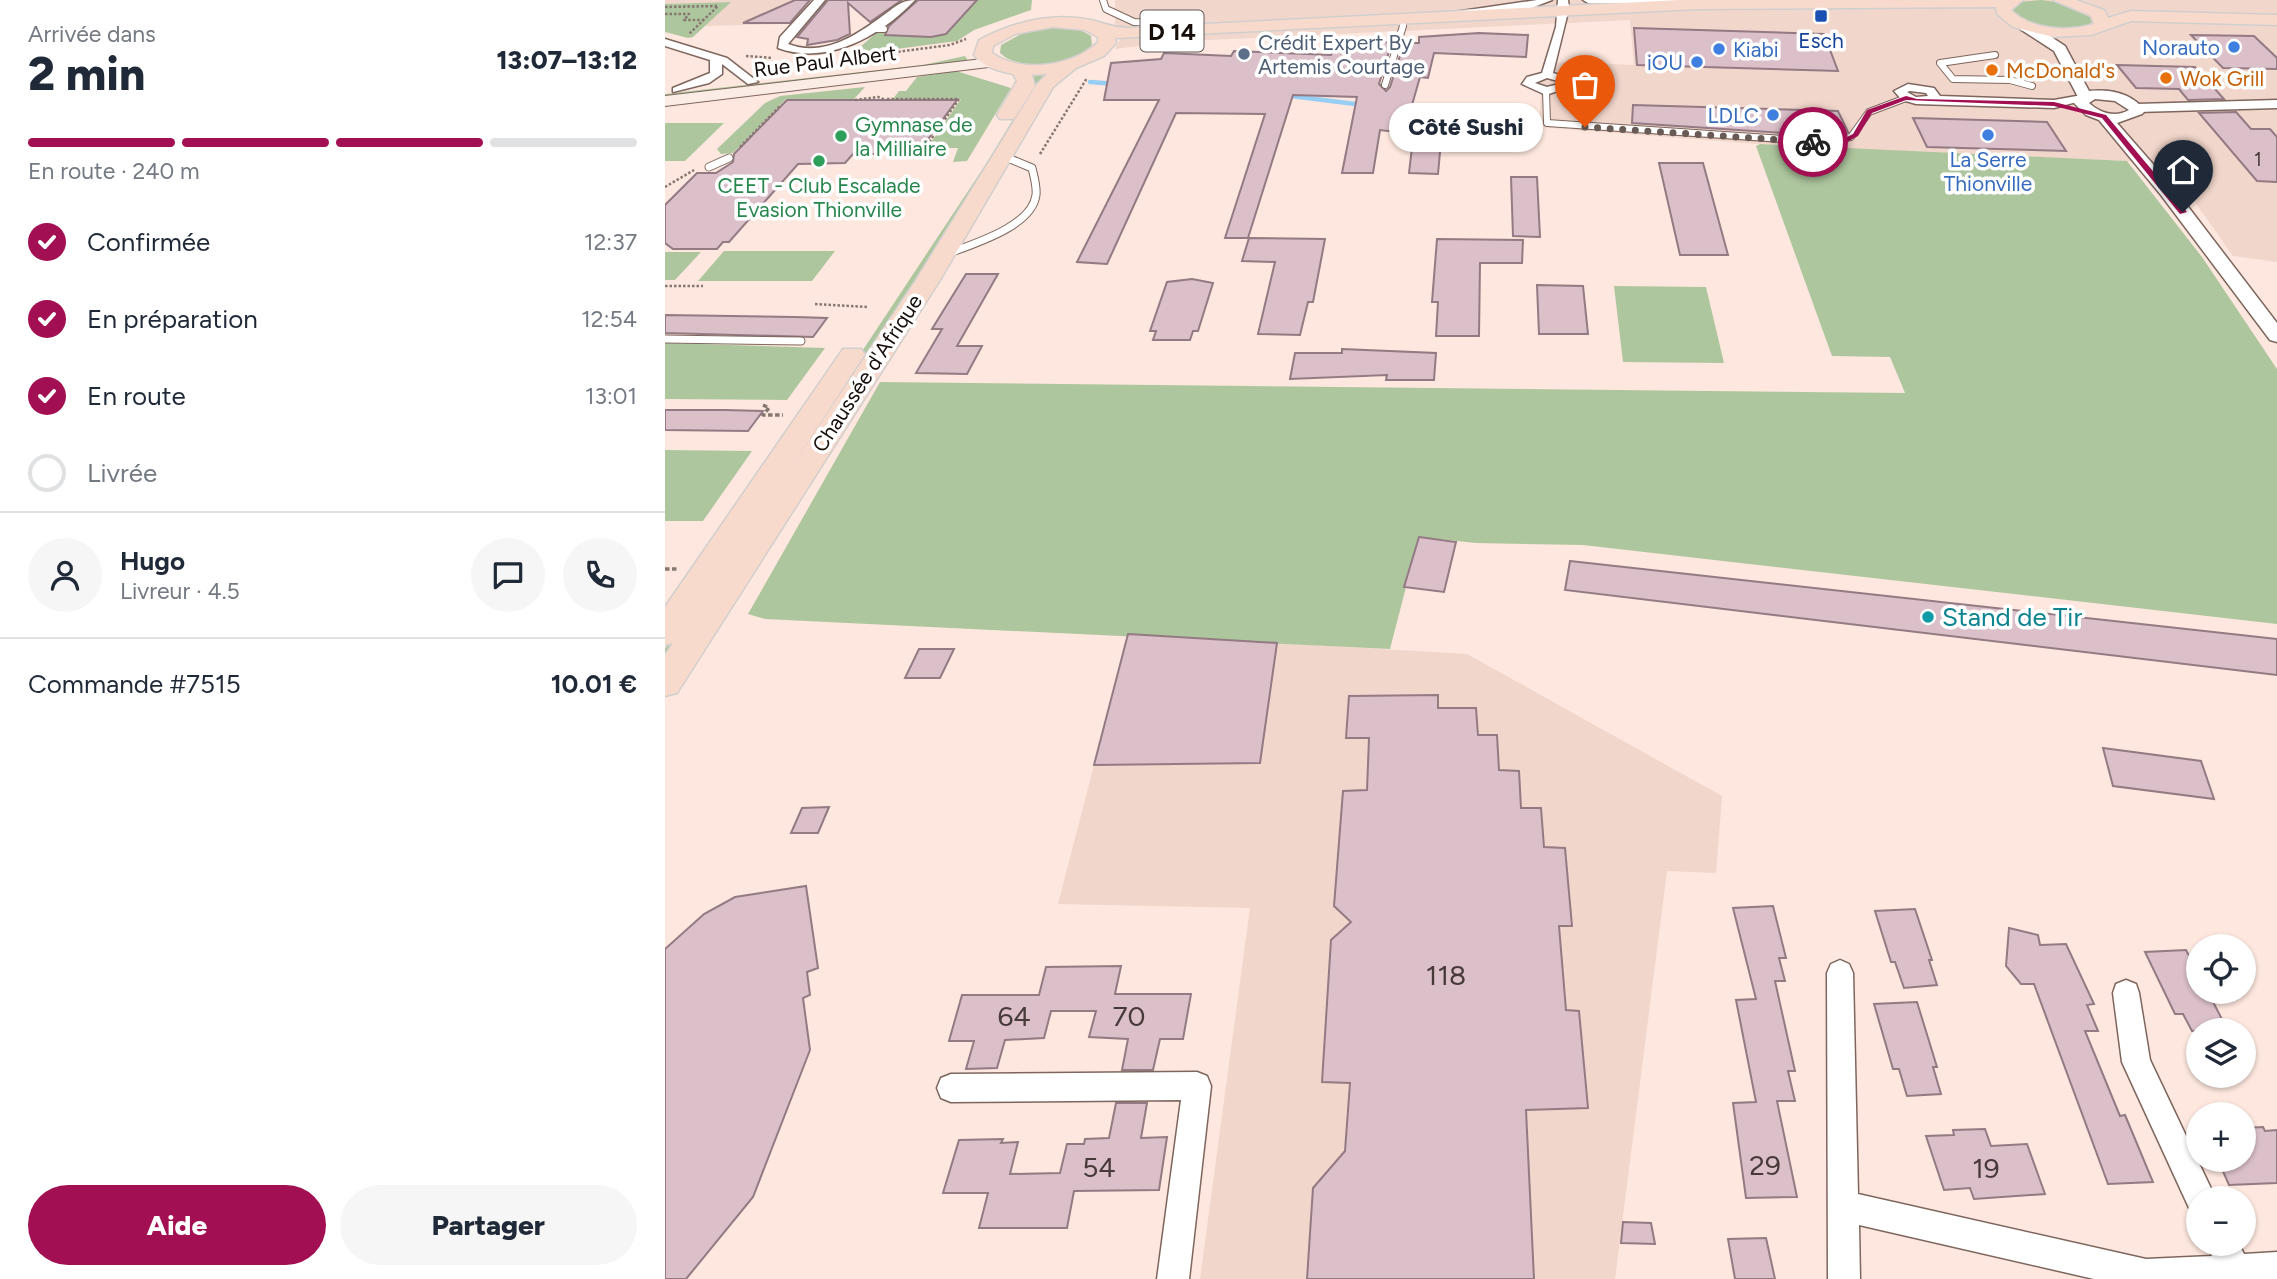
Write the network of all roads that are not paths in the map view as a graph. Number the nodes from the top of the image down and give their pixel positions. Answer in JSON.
{"nodes":[{"id":1,"x":820,"y":0,"type":"edge"},
{"id":2,"x":910,"y":0,"type":"edge"},
{"id":3,"x":1061,"y":0,"type":"edge"},
{"id":4,"x":1103,"y":0,"type":"edge"},
{"id":5,"x":1547,"y":0,"type":"edge"},
{"id":6,"x":1588,"y":0,"type":"edge"},
{"id":7,"x":1676,"y":0,"type":"edge"},
{"id":8,"x":1720,"y":0,"type":"edge"},
{"id":9,"x":2061,"y":0,"type":"edge"},
{"id":10,"x":1739,"y":2,"type":"junction"},
{"id":11,"x":2010,"y":6,"type":"edge"},
{"id":12,"x":2088,"y":8,"type":"junction"},
{"id":13,"x":1563,"y":9,"type":"edge"},
{"id":14,"x":2277,"y":12,"type":"edge"},
{"id":15,"x":1421,"y":17,"type":"junction"},
{"id":16,"x":2277,"y":20,"type":"edge"},
{"id":17,"x":1065,"y":22,"type":"junction"},
{"id":18,"x":2102,"y":24,"type":"junction"},
{"id":19,"x":1241,"y":26,"type":"junction"},
{"id":20,"x":1403,"y":26,"type":"junction"},
{"id":21,"x":2025,"y":26,"type":"junction"},
{"id":22,"x":2083,"y":32,"type":"junction"},
{"id":23,"x":1104,"y":39,"type":"junction"},
{"id":24,"x":665,"y":42,"type":"edge"},
{"id":25,"x":985,"y":44,"type":"junction"},
{"id":26,"x":1995,"y":55,"type":"dead end"},
{"id":27,"x":716,"y":58,"type":"junction"},
{"id":28,"x":991,"y":63,"type":"junction"},
{"id":29,"x":1019,"y":69,"type":"junction"},
{"id":30,"x":1079,"y":71,"type":"junction"},
{"id":31,"x":1547,"y":75,"type":"junction"},
{"id":32,"x":752,"y":82,"type":"junction"},
{"id":33,"x":1385,"y":85,"type":"dead end"},
{"id":34,"x":2032,"y":86,"type":"dead end"},
{"id":35,"x":1546,"y":91,"type":"junction"},
{"id":36,"x":669,"y":94,"type":"edge"},
{"id":37,"x":2111,"y":96,"type":"junction"},
{"id":38,"x":1906,"y":98,"type":"joint"},
{"id":39,"x":2085,"y":102,"type":"junction"},
{"id":40,"x":2274,"y":107,"type":"edge"},
{"id":41,"x":2134,"y":112,"type":"junction"},
{"id":42,"x":2104,"y":117,"type":"junction"},
{"id":43,"x":1003,"y":156,"type":"junction"},
{"id":44,"x":729,"y":158,"type":"road end"},
{"id":45,"x":707,"y":166,"type":"road end"},
{"id":46,"x":2167,"y":191,"type":"junction"},
{"id":47,"x":941,"y":257,"type":"junction"},
{"id":48,"x":2277,"y":336,"type":"edge"},
{"id":49,"x":665,"y":339,"type":"edge"},
{"id":50,"x":801,"y":341,"type":"dead end"},
{"id":51,"x":665,"y":633,"type":"edge"},
{"id":52,"x":665,"y":683,"type":"edge"},
{"id":53,"x":1840,"y":973,"type":"dead end"},
{"id":54,"x":2126,"y":993,"type":"dead end"},
{"id":55,"x":951,"y":1088,"type":"dead end"},
{"id":56,"x":2195,"y":1186,"type":"edge"},
{"id":57,"x":1843,"y":1206,"type":"junction"},
{"id":58,"x":2230,"y":1258,"type":"edge"},
{"id":59,"x":2277,"y":1268,"type":"edge"},
{"id":60,"x":2147,"y":1277,"type":"edge"},
{"id":61,"x":1173,"y":1279,"type":"edge"},
{"id":62,"x":1844,"y":1279,"type":"edge"}],
"edges":[{"from":1,"to":2,"type":"street"},
{"from":3,"to":17,"type":"main road"},
{"from":4,"to":19,"type":"lane"},
{"from":5,"to":15,"type":"street"},
{"from":6,"to":7,"type":"street"},
{"from":8,"to":10,"type":"street"},
{"from":9,"to":12,"type":"main road"},
{"from":10,"to":11,"type":"main road","number":"D 14"},
{"from":10,"to":13,"type":"main road","number":"D 14"},
{"from":11,"to":13,"type":"main road","number":"D 14"},
{"from":11,"to":21,"type":"main road"},
{"from":12,"to":14,"type":"main road"},
{"from":12,"to":18,"type":"main road"},
{"from":13,"to":15,"type":"main road","number":"D 14"},
{"from":13,"to":20,"type":"main road","number":"D 14"},
{"from":13,"to":31,"type":"street"},
{"from":15,"to":19,"type":"main road","number":"D 14"},
{"from":16,"to":18,"type":"main road"},
{"from":17,"to":23,"type":"main road"},
{"from":17,"to":25,"type":"main road"},
{"from":18,"to":22,"type":"main road"},
{"from":19,"to":23,"type":"main road","number":"D 14"},
{"from":20,"to":23,"type":"main road","number":"D 14"},
{"from":20,"to":33,"type":"lane"},
{"from":21,"to":22,"type":"main road"},
{"from":21,"to":39,"type":"street"},
{"from":22,"to":37,"type":"street"},
{"from":23,"to":30,"type":"main road"},
{"from":24,"to":27,"type":"street"},
{"from":25,"to":28,"type":"main road"},
{"from":25,"to":32,"type":"main road","name":"Rue Paul Albert"},
{"from":26,"to":34,"type":"lane"},
{"from":27,"to":32,"type":"street"},
{"from":27,"to":36,"type":"street"},
{"from":28,"to":29,"type":"main road"},
{"from":28,"to":36,"type":"main road","name":"Rue Paul Albert"},
{"from":29,"to":30,"type":"main road"},
{"from":29,"to":51,"type":"main road","name":"Chaussée d'Afrique"},
{"from":30,"to":43,"type":"main road","name":"Chaussée d'Afrique"},
{"from":31,"to":35,"type":"street"},
{"from":31,"to":35,"type":"street"},
{"from":32,"to":36,"type":"main road","name":"Rue Paul Albert"},
{"from":35,"to":38,"type":"lane"},
{"from":37,"to":39,"type":"street"},
{"from":37,"to":41,"type":"street"},
{"from":38,"to":39,"type":"street"},
{"from":39,"to":42,"type":"street"},
{"from":40,"to":41,"type":"street"},
{"from":41,"to":42,"type":"street"},
{"from":41,"to":46,"type":"street"},
{"from":42,"to":46,"type":"street"},
{"from":43,"to":47,"type":"main road","name":"Chaussée d'Afrique"},
{"from":43,"to":47,"type":"lane"},
{"from":44,"to":45,"type":"lane"},
{"from":46,"to":48,"type":"street"},
{"from":47,"to":52,"type":"main road","name":"Chaussée d'Afrique"},
{"from":49,"to":50,"type":"lane"},
{"from":53,"to":57,"type":"street"},
{"from":54,"to":56,"type":"street"},
{"from":55,"to":61,"type":"street"},
{"from":57,"to":60,"type":"street"},
{"from":57,"to":62,"type":"street"},
{"from":58,"to":59,"type":"street"},
{"from":58,"to":60,"type":"street"}]}
